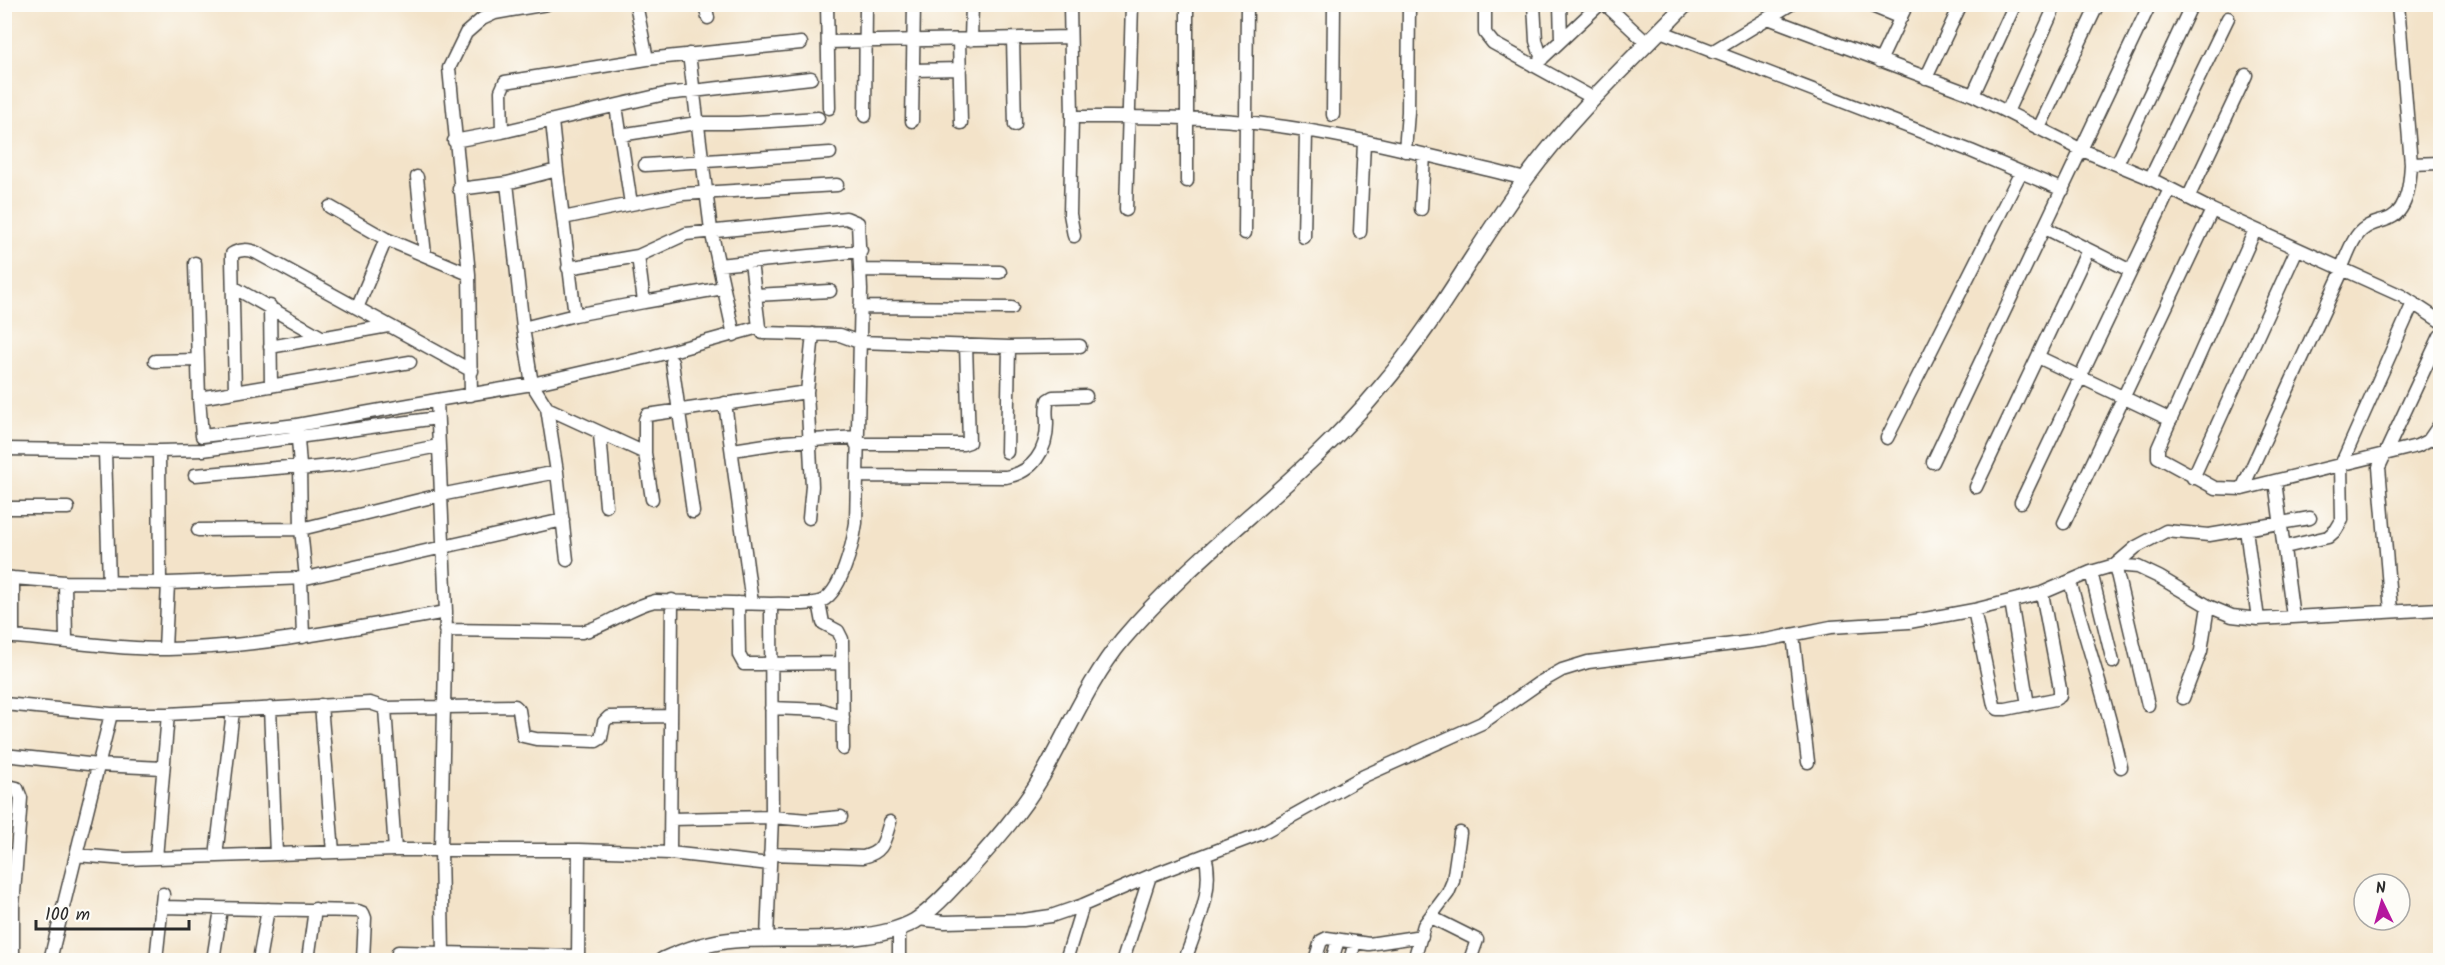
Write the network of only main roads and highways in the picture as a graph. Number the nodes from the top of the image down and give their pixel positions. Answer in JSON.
{"nodes":[{"id":1,"x":1686,"y":4,"type":"edge"},
{"id":2,"x":663,"y":960,"type":"edge"}],
"edges":[{"from":1,"to":2,"type":"main road"}]}
